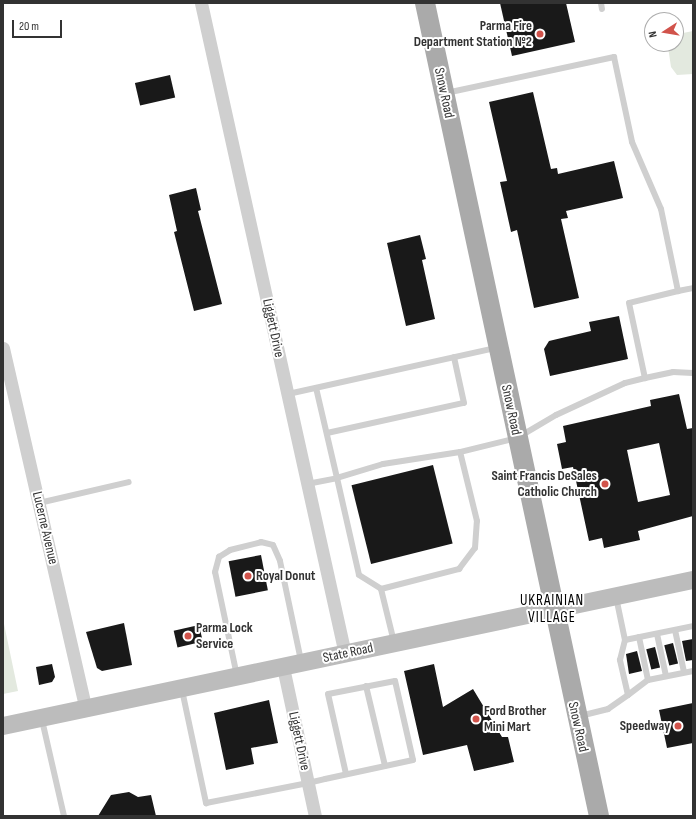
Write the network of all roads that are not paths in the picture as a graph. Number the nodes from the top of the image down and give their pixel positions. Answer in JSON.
{"nodes":[{"id":1,"x":201,"y":3,"type":"edge"},
{"id":2,"x":424,"y":3,"type":"edge"},
{"id":3,"x":444,"y":93,"type":"junction"},
{"id":4,"x":693,"y":288,"type":"edge"},
{"id":5,"x":678,"y":291,"type":"junction"},
{"id":6,"x":497,"y":347,"type":"junction"},
{"id":7,"x":3,"y":348,"type":"edge"},
{"id":8,"x":454,"y":357,"type":"junction"},
{"id":9,"x":693,"y":373,"type":"edge"},
{"id":10,"x":645,"y":378,"type":"junction"},
{"id":11,"x":316,"y":388,"type":"junction"},
{"id":12,"x":288,"y":394,"type":"junction"},
{"id":13,"x":326,"y":433,"type":"junction"},
{"id":14,"x":517,"y":438,"type":"junction"},
{"id":15,"x":460,"y":452,"type":"junction"},
{"id":16,"x":337,"y":478,"type":"junction"},
{"id":17,"x":129,"y":482,"type":"dead end"},
{"id":18,"x":308,"y":484,"type":"junction"},
{"id":19,"x":39,"y":503,"type":"junction"},
{"id":20,"x":693,"y":580,"type":"edge"},
{"id":21,"x":381,"y":588,"type":"junction"},
{"id":22,"x":616,"y":597,"type":"junction"},
{"id":23,"x":553,"y":609,"type":"junction"},
{"id":24,"x":693,"y":627,"type":"edge"},
{"id":25,"x":675,"y":630,"type":"junction"},
{"id":26,"x":657,"y":634,"type":"junction"},
{"id":27,"x":639,"y":638,"type":"junction"},
{"id":28,"x":625,"y":640,"type":"junction"},
{"id":29,"x":394,"y":643,"type":"junction"},
{"id":30,"x":345,"y":654,"type":"junction"},
{"id":31,"x":301,"y":663,"type":"junction"},
{"id":32,"x":283,"y":667,"type":"junction"},
{"id":33,"x":693,"y":671,"type":"edge"},
{"id":34,"x":684,"y":672,"type":"junction"},
{"id":35,"x":237,"y":676,"type":"junction"},
{"id":36,"x":666,"y":676,"type":"junction"},
{"id":37,"x":648,"y":680,"type":"junction"},
{"id":38,"x":366,"y":686,"type":"junction"},
{"id":39,"x":181,"y":688,"type":"junction"},
{"id":40,"x":628,"y":695,"type":"junction"},
{"id":41,"x":86,"y":709,"type":"junction"},
{"id":42,"x":576,"y":717,"type":"junction"},
{"id":43,"x":42,"y":718,"type":"junction"},
{"id":44,"x":3,"y":726,"type":"edge"},
{"id":45,"x":384,"y":766,"type":"junction"},
{"id":46,"x":346,"y":774,"type":"junction"},
{"id":47,"x":308,"y":783,"type":"junction"},
{"id":48,"x":64,"y":816,"type":"edge"},
{"id":49,"x":316,"y":816,"type":"edge"},
{"id":50,"x":599,"y":816,"type":"edge"}],
"edges":[{"from":1,"to":12,"type":"street","name":"Liggett Drive"},
{"from":2,"to":3,"type":"main road","name":"Snow Road"},
{"from":3,"to":5,"type":"lane"},
{"from":3,"to":6,"type":"main road","name":"Snow Road"},
{"from":4,"to":5,"type":"lane"},
{"from":5,"to":10,"type":"lane"},
{"from":6,"to":8,"type":"lane"},
{"from":6,"to":14,"type":"main road","name":"Snow Road"},
{"from":7,"to":19,"type":"street","name":"Lucerne Avenue"},
{"from":8,"to":11,"type":"lane"},
{"from":8,"to":13,"type":"lane"},
{"from":9,"to":10,"type":"lane"},
{"from":10,"to":14,"type":"lane"},
{"from":11,"to":12,"type":"lane"},
{"from":11,"to":13,"type":"lane"},
{"from":12,"to":18,"type":"street","name":"Liggett Drive"},
{"from":13,"to":16,"type":"lane"},
{"from":14,"to":15,"type":"lane"},
{"from":14,"to":23,"type":"main road","name":"Snow Road"},
{"from":15,"to":16,"type":"lane"},
{"from":15,"to":21,"type":"lane"},
{"from":16,"to":18,"type":"lane"},
{"from":16,"to":21,"type":"lane"},
{"from":17,"to":19,"type":"lane"},
{"from":18,"to":30,"type":"street","name":"Liggett Drive"},
{"from":19,"to":41,"type":"street","name":"Lucerne Avenue"},
{"from":20,"to":22,"type":"main road","name":"State Road"},
{"from":21,"to":29,"type":"lane"},
{"from":22,"to":23,"type":"main road","name":"State Road"},
{"from":22,"to":28,"type":"lane"},
{"from":23,"to":29,"type":"main road","name":"State Road"},
{"from":23,"to":42,"type":"main road","name":"Snow Road"},
{"from":24,"to":25,"type":"lane"},
{"from":25,"to":26,"type":"lane"},
{"from":25,"to":34,"type":"lane"},
{"from":26,"to":27,"type":"lane"},
{"from":26,"to":36,"type":"lane"},
{"from":27,"to":28,"type":"lane"},
{"from":27,"to":37,"type":"lane"},
{"from":28,"to":40,"type":"lane"},
{"from":29,"to":30,"type":"main road","name":"State Road"},
{"from":30,"to":31,"type":"main road","name":"State Road"},
{"from":31,"to":32,"type":"main road","name":"State Road"},
{"from":31,"to":35,"type":"lane"},
{"from":32,"to":35,"type":"main road","name":"State Road"},
{"from":32,"to":47,"type":"street","name":"Liggett Drive"},
{"from":33,"to":34,"type":"lane"},
{"from":34,"to":36,"type":"lane"},
{"from":35,"to":39,"type":"main road","name":"State Road"},
{"from":36,"to":37,"type":"lane"},
{"from":37,"to":40,"type":"lane"},
{"from":38,"to":45,"type":"lane"},
{"from":38,"to":45,"type":"lane"},
{"from":38,"to":46,"type":"lane"},
{"from":39,"to":41,"type":"main road","name":"State Road"},
{"from":39,"to":47,"type":"lane"},
{"from":40,"to":42,"type":"lane"},
{"from":41,"to":43,"type":"main road","name":"State Road"},
{"from":42,"to":50,"type":"main road","name":"Snow Road"},
{"from":43,"to":44,"type":"main road","name":"State Road"},
{"from":43,"to":48,"type":"lane"},
{"from":45,"to":46,"type":"lane"},
{"from":46,"to":47,"type":"lane"},
{"from":47,"to":49,"type":"street","name":"Liggett Drive"}]}
